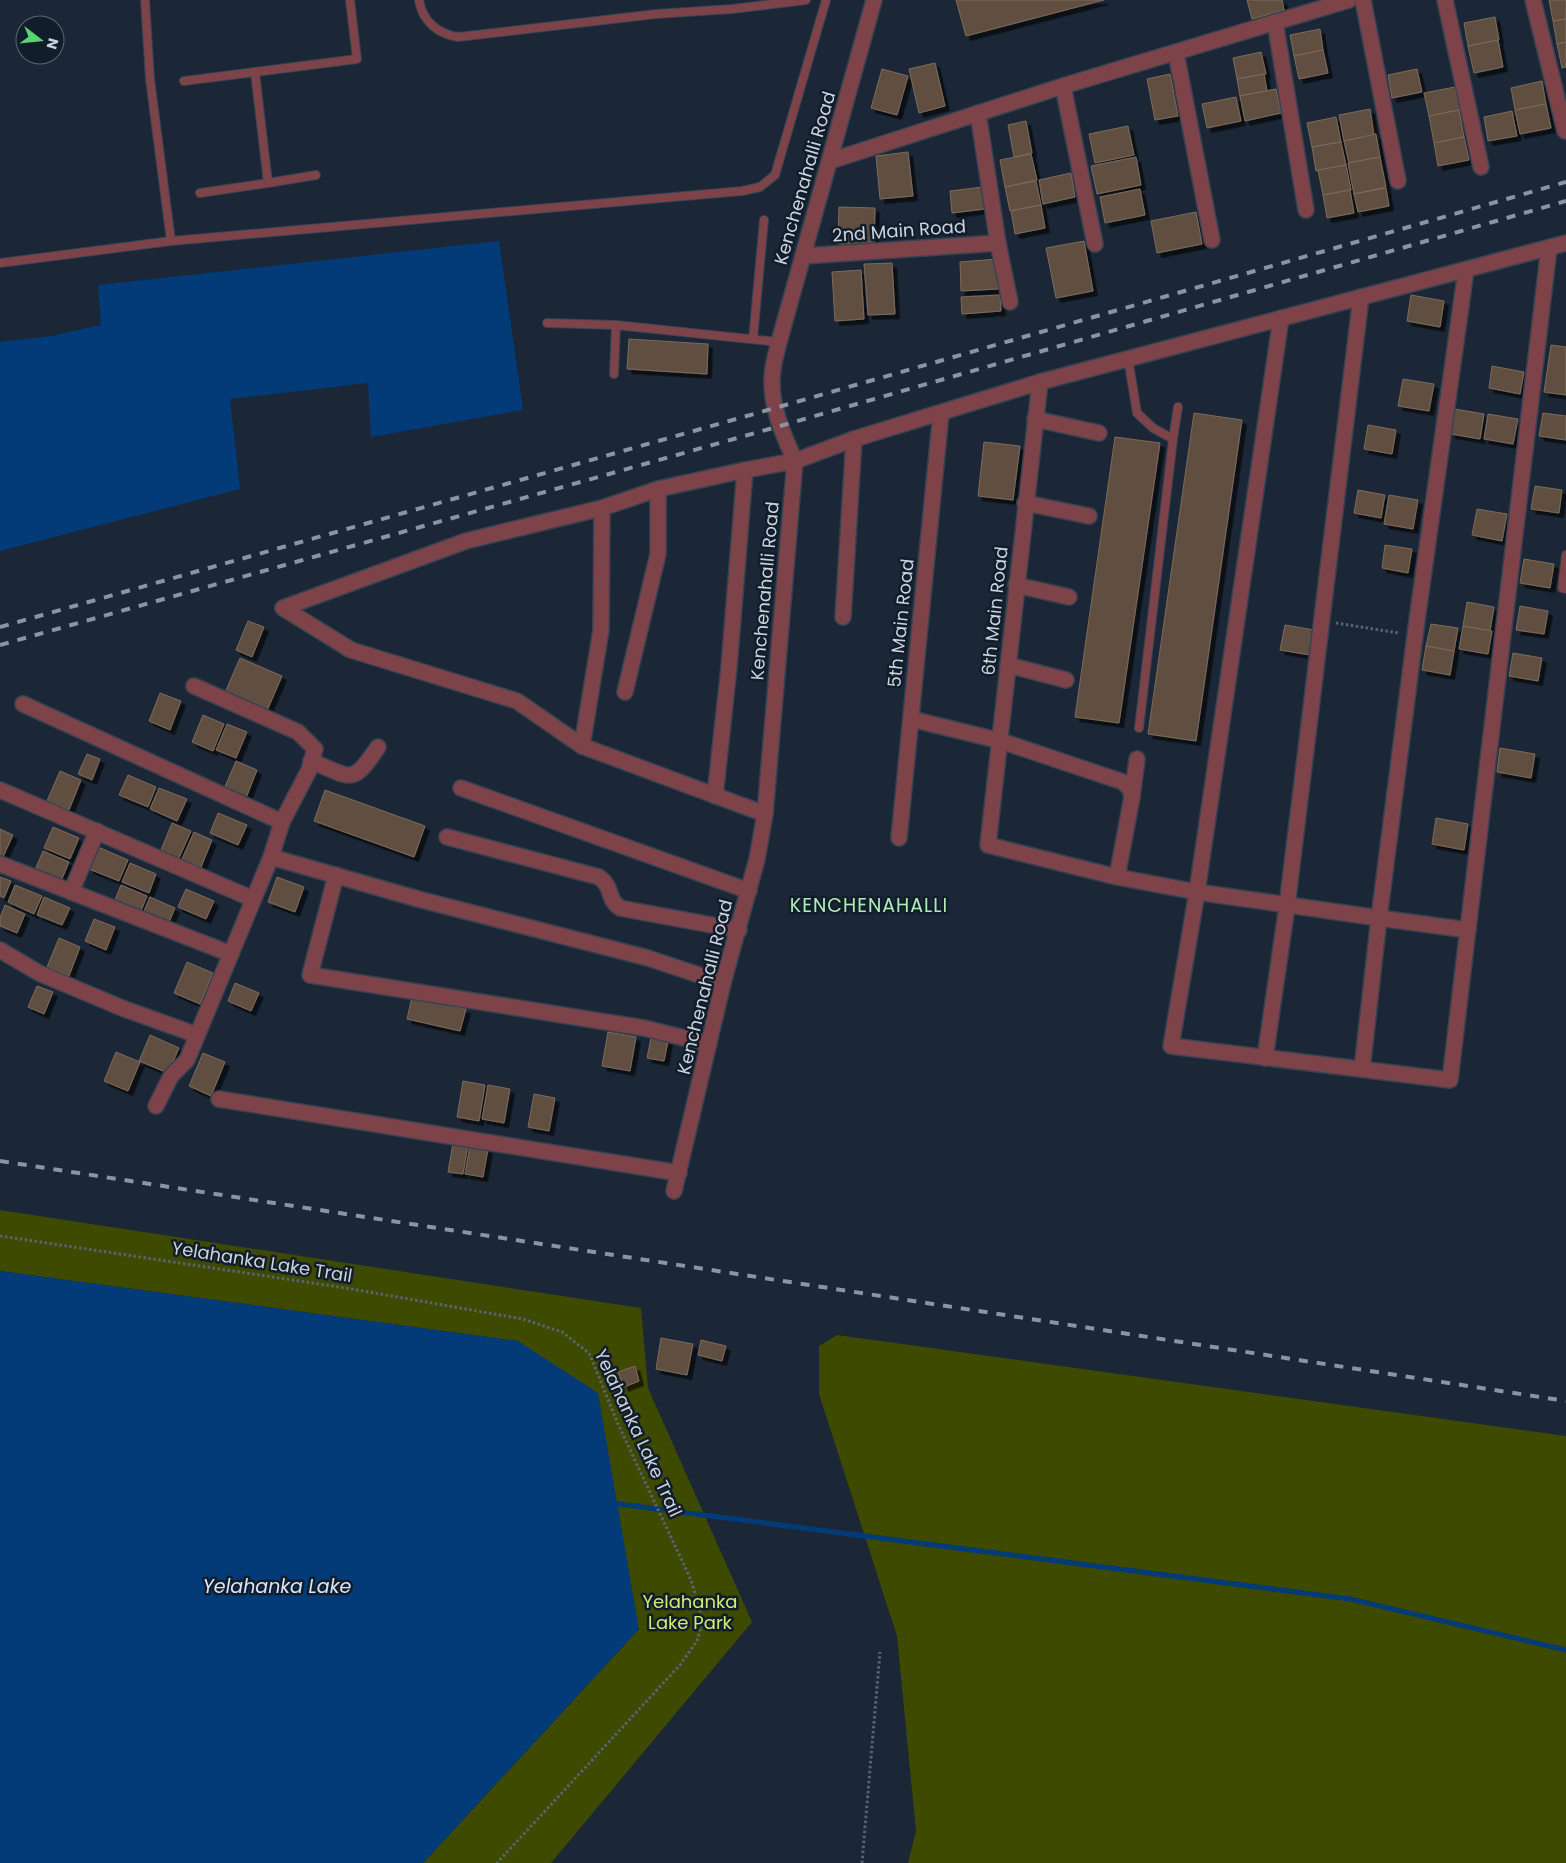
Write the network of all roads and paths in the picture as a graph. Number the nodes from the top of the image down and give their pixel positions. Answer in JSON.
{"nodes":[{"id":1,"x":145,"y":0,"type":"edge"},
{"id":2,"x":350,"y":0,"type":"edge"},
{"id":3,"x":419,"y":0,"type":"edge"},
{"id":4,"x":806,"y":0,"type":"edge"},
{"id":5,"x":826,"y":0,"type":"edge"},
{"id":6,"x":874,"y":0,"type":"edge"},
{"id":7,"x":1349,"y":0,"type":"edge"},
{"id":8,"x":1363,"y":0,"type":"edge"},
{"id":9,"x":1445,"y":0,"type":"edge"},
{"id":10,"x":1533,"y":0,"type":"edge"},
{"id":11,"x":1275,"y":22,"type":"junction"},
{"id":12,"x":1176,"y":52,"type":"junction"},
{"id":13,"x":255,"y":72,"type":"junction"},
{"id":14,"x":184,"y":81,"type":"dead end"},
{"id":15,"x":1063,"y":86,"type":"junction"},
{"id":16,"x":978,"y":113,"type":"junction"},
{"id":17,"x":1565,"y":131,"type":"edge"},
{"id":18,"x":830,"y":161,"type":"junction"},
{"id":19,"x":1481,"y":167,"type":"dead end"},
{"id":20,"x":316,"y":174,"type":"dead end"},
{"id":21,"x":1398,"y":181,"type":"dead end"},
{"id":22,"x":268,"y":184,"type":"junction"},
{"id":23,"x":200,"y":193,"type":"dead end"},
{"id":24,"x":1306,"y":210,"type":"dead end"},
{"id":25,"x":764,"y":220,"type":"dead end"},
{"id":26,"x":1212,"y":240,"type":"dead end"},
{"id":27,"x":171,"y":241,"type":"junction"},
{"id":28,"x":998,"y":243,"type":"junction"},
{"id":29,"x":1566,"y":243,"type":"edge"},
{"id":30,"x":1095,"y":244,"type":"dead end"},
{"id":31,"x":1549,"y":248,"type":"junction"},
{"id":32,"x":803,"y":256,"type":"junction"},
{"id":33,"x":0,"y":263,"type":"edge"},
{"id":34,"x":1466,"y":270,"type":"junction"},
{"id":35,"x":1361,"y":297,"type":"junction"},
{"id":36,"x":1010,"y":302,"type":"dead end"},
{"id":37,"x":1281,"y":318,"type":"junction"},
{"id":38,"x":547,"y":324,"type":"dead end"},
{"id":39,"x":616,"y":325,"type":"junction"},
{"id":40,"x":753,"y":339,"type":"junction"},
{"id":41,"x":779,"y":342,"type":"junction"},
{"id":42,"x":1128,"y":358,"type":"junction"},
{"id":43,"x":614,"y":374,"type":"dead end"},
{"id":44,"x":1040,"y":382,"type":"junction"},
{"id":45,"x":1178,"y":407,"type":"dead end"},
{"id":46,"x":941,"y":412,"type":"junction"},
{"id":47,"x":1035,"y":419,"type":"junction"},
{"id":48,"x":1099,"y":433,"type":"dead end"},
{"id":49,"x":854,"y":439,"type":"junction"},
{"id":50,"x":1173,"y":439,"type":"junction"},
{"id":51,"x":795,"y":461,"type":"junction"},
{"id":52,"x":745,"y":470,"type":"junction"},
{"id":53,"x":658,"y":489,"type":"junction"},
{"id":54,"x":1025,"y":503,"type":"junction"},
{"id":55,"x":602,"y":508,"type":"junction"},
{"id":56,"x":1089,"y":516,"type":"dead end"},
{"id":57,"x":1566,"y":555,"type":"edge"},
{"id":58,"x":1016,"y":585,"type":"junction"},
{"id":59,"x":1566,"y":589,"type":"edge"},
{"id":60,"x":1069,"y":596,"type":"dead end"},
{"id":61,"x":844,"y":617,"type":"dead end"},
{"id":62,"x":1321,"y":621,"type":"junction"},
{"id":63,"x":1415,"y":635,"type":"junction"},
{"id":64,"x":1008,"y":666,"type":"junction"},
{"id":65,"x":1066,"y":680,"type":"dead end"},
{"id":66,"x":194,"y":686,"type":"dead end"},
{"id":67,"x":625,"y":692,"type":"dead end"},
{"id":68,"x":23,"y":704,"type":"dead end"},
{"id":69,"x":911,"y":719,"type":"junction"},
{"id":70,"x":1139,"y":728,"type":"dead end"},
{"id":71,"x":1001,"y":741,"type":"junction"},
{"id":72,"x":582,"y":746,"type":"junction"},
{"id":73,"x":378,"y":747,"type":"dead end"},
{"id":74,"x":1137,"y":759,"type":"dead end"},
{"id":75,"x":311,"y":761,"type":"junction"},
{"id":76,"x":461,"y":788,"type":"dead end"},
{"id":77,"x":0,"y":790,"type":"edge"},
{"id":78,"x":715,"y":796,"type":"junction"},
{"id":79,"x":1132,"y":797,"type":"junction"},
{"id":80,"x":765,"y":814,"type":"junction"},
{"id":81,"x":282,"y":822,"type":"junction"},
{"id":82,"x":96,"y":831,"type":"junction"},
{"id":83,"x":447,"y":837,"type":"dead end"},
{"id":84,"x":899,"y":838,"type":"dead end"},
{"id":85,"x":271,"y":857,"type":"junction"},
{"id":86,"x":0,"y":864,"type":"edge"},
{"id":87,"x":336,"y":875,"type":"junction"},
{"id":88,"x":1117,"y":877,"type":"junction"},
{"id":89,"x":749,"y":891,"type":"junction"},
{"id":90,"x":71,"y":892,"type":"junction"},
{"id":91,"x":1197,"y":892,"type":"junction"},
{"id":92,"x":253,"y":899,"type":"junction"},
{"id":93,"x":1287,"y":906,"type":"junction"},
{"id":94,"x":1379,"y":918,"type":"junction"},
{"id":95,"x":739,"y":930,"type":"junction"},
{"id":96,"x":1468,"y":930,"type":"junction"},
{"id":97,"x":0,"y":950,"type":"edge"},
{"id":98,"x":230,"y":954,"type":"junction"},
{"id":99,"x":723,"y":983,"type":"junction"},
{"id":100,"x":197,"y":1036,"type":"junction"},
{"id":101,"x":709,"y":1044,"type":"junction"},
{"id":102,"x":1265,"y":1058,"type":"junction"},
{"id":103,"x":1362,"y":1069,"type":"junction"},
{"id":104,"x":219,"y":1099,"type":"dead end"},
{"id":105,"x":156,"y":1106,"type":"dead end"},
{"id":106,"x":679,"y":1173,"type":"junction"},
{"id":107,"x":674,"y":1191,"type":"dead end"},
{"id":108,"x":0,"y":1236,"type":"edge"},
{"id":109,"x":880,"y":1652,"type":"dead end"},
{"id":110,"x":497,"y":1863,"type":"edge"},
{"id":111,"x":862,"y":1863,"type":"edge"}],
"edges":[{"from":1,"to":27,"type":"lane"},
{"from":2,"to":13,"type":"lane"},
{"from":3,"to":4,"type":"lane"},
{"from":5,"to":27,"type":"lane"},
{"from":6,"to":18,"type":"street","name":"Kenchenahalli Road"},
{"from":7,"to":11,"type":"street"},
{"from":8,"to":21,"type":"street"},
{"from":9,"to":19,"type":"street"},
{"from":10,"to":17,"type":"street"},
{"from":11,"to":12,"type":"street"},
{"from":11,"to":24,"type":"street"},
{"from":12,"to":15,"type":"street"},
{"from":12,"to":26,"type":"street"},
{"from":13,"to":14,"type":"lane"},
{"from":13,"to":22,"type":"lane"},
{"from":15,"to":16,"type":"street"},
{"from":15,"to":30,"type":"street"},
{"from":16,"to":18,"type":"street"},
{"from":16,"to":28,"type":"street"},
{"from":18,"to":32,"type":"street","name":"Kenchenahalli Road"},
{"from":20,"to":22,"type":"lane"},
{"from":22,"to":23,"type":"lane"},
{"from":25,"to":40,"type":"lane"},
{"from":27,"to":33,"type":"lane"},
{"from":28,"to":32,"type":"street","name":"2nd Main Road"},
{"from":28,"to":36,"type":"street"},
{"from":29,"to":31,"type":"street"},
{"from":31,"to":34,"type":"street"},
{"from":31,"to":96,"type":"street"},
{"from":32,"to":41,"type":"street","name":"Kenchenahalli Road"},
{"from":34,"to":35,"type":"street"},
{"from":34,"to":63,"type":"street"},
{"from":35,"to":37,"type":"street"},
{"from":35,"to":62,"type":"street"},
{"from":37,"to":42,"type":"street"},
{"from":37,"to":91,"type":"street"},
{"from":38,"to":39,"type":"lane"},
{"from":39,"to":40,"type":"lane"},
{"from":39,"to":43,"type":"lane"},
{"from":40,"to":41,"type":"lane"},
{"from":41,"to":51,"type":"street","name":"Kenchenahalli Road"},
{"from":42,"to":44,"type":"street"},
{"from":42,"to":50,"type":"lane"},
{"from":44,"to":46,"type":"street"},
{"from":44,"to":47,"type":"street","name":"6th Main Road"},
{"from":45,"to":50,"type":"lane"},
{"from":46,"to":49,"type":"street"},
{"from":46,"to":69,"type":"street","name":"5th Main Road"},
{"from":47,"to":48,"type":"street"},
{"from":47,"to":54,"type":"street","name":"6th Main Road"},
{"from":49,"to":51,"type":"street"},
{"from":49,"to":61,"type":"street"},
{"from":50,"to":70,"type":"lane"},
{"from":51,"to":52,"type":"street"},
{"from":51,"to":80,"type":"street","name":"Kenchenahalli Road"},
{"from":52,"to":53,"type":"street"},
{"from":52,"to":78,"type":"street"},
{"from":53,"to":55,"type":"street"},
{"from":53,"to":67,"type":"street"},
{"from":54,"to":56,"type":"street"},
{"from":54,"to":58,"type":"street","name":"6th Main Road"},
{"from":55,"to":72,"type":"street"},
{"from":55,"to":72,"type":"street"},
{"from":57,"to":59,"type":"lane"},
{"from":58,"to":60,"type":"street"},
{"from":58,"to":64,"type":"street","name":"6th Main Road"},
{"from":62,"to":63,"type":"path"},
{"from":62,"to":93,"type":"street"},
{"from":63,"to":94,"type":"street"},
{"from":64,"to":65,"type":"street"},
{"from":64,"to":71,"type":"street","name":"6th Main Road"},
{"from":66,"to":75,"type":"street"},
{"from":68,"to":81,"type":"street"},
{"from":69,"to":71,"type":"street"},
{"from":69,"to":84,"type":"street","name":"5th Main Road"},
{"from":71,"to":79,"type":"street"},
{"from":71,"to":88,"type":"street","name":"6th Main Road"},
{"from":72,"to":78,"type":"street"},
{"from":73,"to":75,"type":"street"},
{"from":74,"to":79,"type":"street"},
{"from":75,"to":81,"type":"street"},
{"from":76,"to":89,"type":"street"},
{"from":77,"to":82,"type":"street"},
{"from":78,"to":80,"type":"street"},
{"from":79,"to":88,"type":"street"},
{"from":80,"to":89,"type":"street","name":"Kenchenahalli Road"},
{"from":81,"to":85,"type":"street"},
{"from":82,"to":90,"type":"street"},
{"from":82,"to":92,"type":"street"},
{"from":83,"to":95,"type":"street"},
{"from":85,"to":87,"type":"street"},
{"from":85,"to":92,"type":"street"},
{"from":86,"to":90,"type":"street"},
{"from":87,"to":99,"type":"street"},
{"from":87,"to":101,"type":"street"},
{"from":88,"to":91,"type":"street"},
{"from":89,"to":95,"type":"street","name":"Kenchenahalli Road"},
{"from":90,"to":98,"type":"street"},
{"from":91,"to":93,"type":"street"},
{"from":91,"to":102,"type":"street"},
{"from":92,"to":98,"type":"street"},
{"from":93,"to":94,"type":"street"},
{"from":93,"to":102,"type":"street"},
{"from":94,"to":96,"type":"street"},
{"from":94,"to":103,"type":"street"},
{"from":95,"to":99,"type":"street","name":"Kenchenahalli Road"},
{"from":96,"to":103,"type":"street"},
{"from":97,"to":100,"type":"street"},
{"from":98,"to":100,"type":"street"},
{"from":99,"to":101,"type":"street","name":"Kenchenahalli Road"},
{"from":100,"to":105,"type":"street"},
{"from":101,"to":106,"type":"street","name":"Kenchenahalli Road"},
{"from":102,"to":103,"type":"street"},
{"from":104,"to":106,"type":"street"},
{"from":106,"to":107,"type":"street","name":"Kenchenahalli Road"},
{"from":108,"to":110,"type":"path","name":"Yelahanka Lake Trail"},
{"from":109,"to":111,"type":"path"}]}
